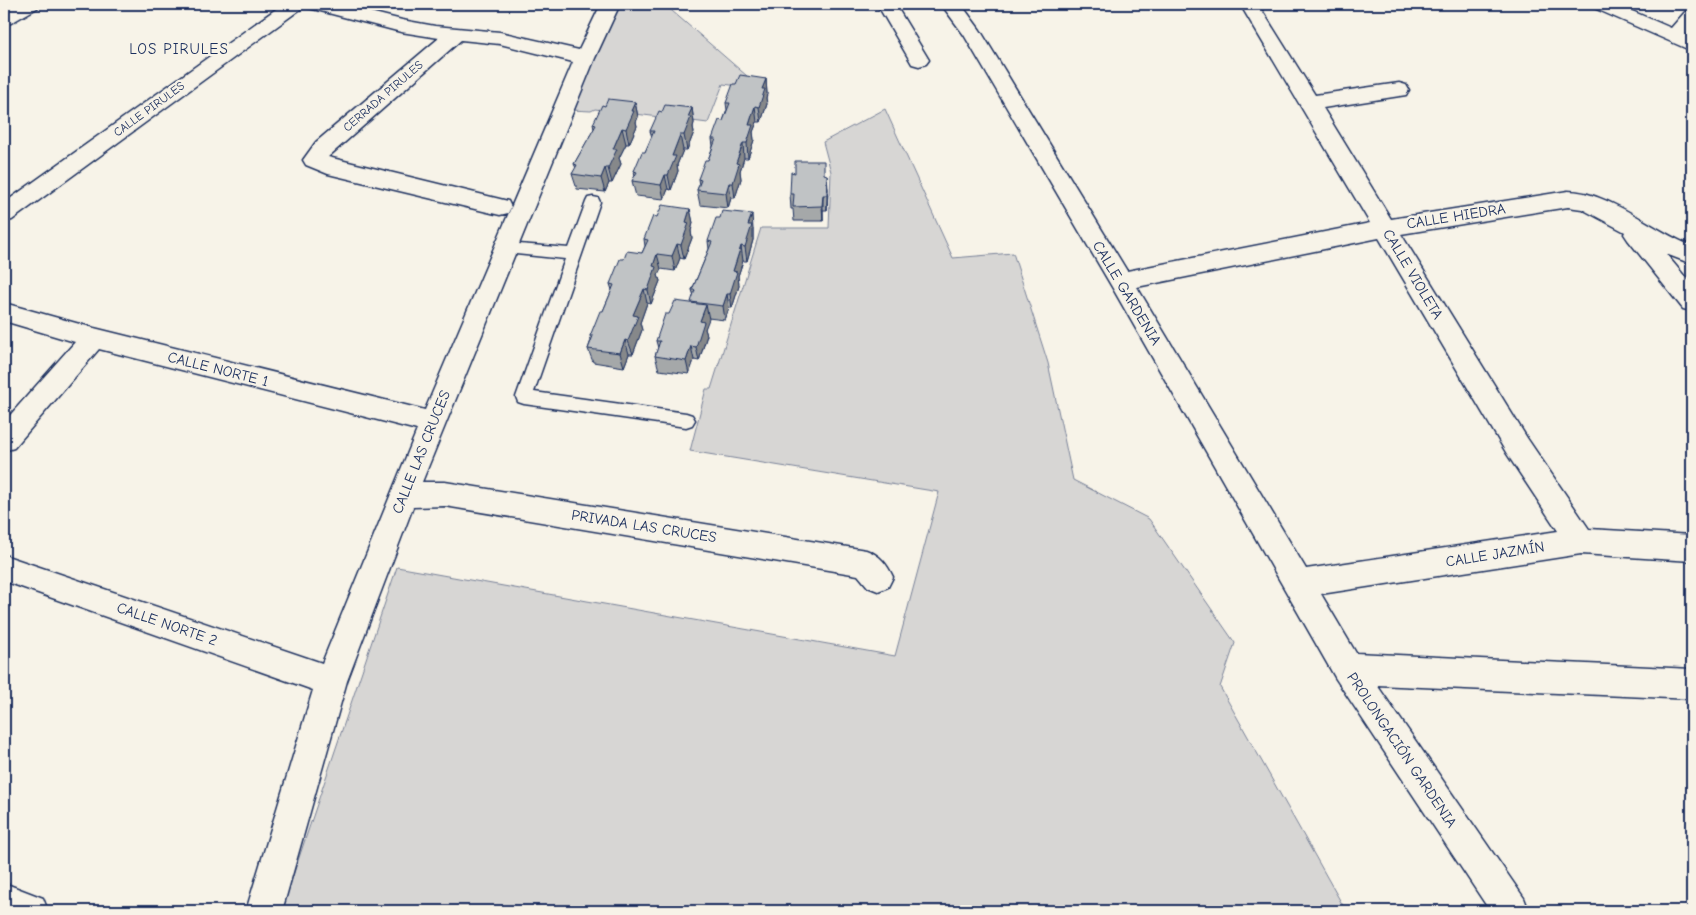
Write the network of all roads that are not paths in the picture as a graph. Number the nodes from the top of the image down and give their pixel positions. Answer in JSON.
{"nodes":[{"id":1,"x":30,"y":4,"type":"edge"},
{"id":2,"x":295,"y":4,"type":"edge"},
{"id":3,"x":316,"y":4,"type":"edge"},
{"id":4,"x":610,"y":4,"type":"edge"},
{"id":5,"x":886,"y":4,"type":"edge"},
{"id":6,"x":951,"y":4,"type":"edge"},
{"id":7,"x":1249,"y":4,"type":"edge"},
{"id":8,"x":1601,"y":4,"type":"edge"},
{"id":9,"x":1692,"y":16,"type":"edge"},
{"id":10,"x":4,"y":20,"type":"edge"},
{"id":11,"x":456,"y":34,"type":"junction"},
{"id":12,"x":1674,"y":37,"type":"junction"},
{"id":13,"x":1692,"y":45,"type":"edge"},
{"id":14,"x":585,"y":58,"type":"junction"},
{"id":15,"x":919,"y":60,"type":"dead end"},
{"id":16,"x":1399,"y":90,"type":"dead end"},
{"id":17,"x":1310,"y":103,"type":"junction"},
{"id":18,"x":593,"y":202,"type":"dead end"},
{"id":19,"x":500,"y":207,"type":"dead end"},
{"id":20,"x":4,"y":214,"type":"edge"},
{"id":21,"x":1627,"y":222,"type":"junction"},
{"id":22,"x":1385,"y":228,"type":"junction"},
{"id":23,"x":506,"y":248,"type":"junction"},
{"id":24,"x":575,"y":254,"type":"junction"},
{"id":25,"x":1692,"y":255,"type":"edge"},
{"id":26,"x":1121,"y":281,"type":"junction"},
{"id":27,"x":1692,"y":302,"type":"edge"},
{"id":28,"x":4,"y":312,"type":"edge"},
{"id":29,"x":94,"y":338,"type":"junction"},
{"id":30,"x":686,"y":420,"type":"dead end"},
{"id":31,"x":433,"y":423,"type":"junction"},
{"id":32,"x":4,"y":440,"type":"edge"},
{"id":33,"x":403,"y":495,"type":"junction"},
{"id":34,"x":1581,"y":541,"type":"junction"},
{"id":35,"x":1692,"y":548,"type":"edge"},
{"id":36,"x":4,"y":568,"type":"edge"},
{"id":37,"x":878,"y":576,"type":"dead end"},
{"id":38,"x":1299,"y":584,"type":"junction"},
{"id":39,"x":1347,"y":668,"type":"junction"},
{"id":40,"x":331,"y":681,"type":"junction"},
{"id":41,"x":1686,"y":691,"type":"edge"},
{"id":42,"x":4,"y":901,"type":"edge"},
{"id":43,"x":30,"y":911,"type":"edge"},
{"id":44,"x":264,"y":911,"type":"edge"},
{"id":45,"x":1511,"y":911,"type":"edge"}],
"edges":[{"from":1,"to":10,"type":"street"},
{"from":2,"to":20,"type":"street","name":"CALLE PIRULES"},
{"from":3,"to":11,"type":"street"},
{"from":4,"to":14,"type":"street","name":"CALLE LAS CRUCES"},
{"from":5,"to":15,"type":"street"},
{"from":6,"to":26,"type":"street","name":"CALLE GARDENIA"},
{"from":7,"to":17,"type":"street","name":"CALLE VIOLETA"},
{"from":8,"to":12,"type":"street"},
{"from":9,"to":12,"type":"street"},
{"from":11,"to":14,"type":"street"},
{"from":11,"to":19,"type":"street","name":"CERRADA PIRULES"},
{"from":12,"to":13,"type":"street"},
{"from":14,"to":23,"type":"street","name":"CALLE LAS CRUCES"},
{"from":16,"to":17,"type":"street"},
{"from":17,"to":22,"type":"street","name":"CALLE VIOLETA"},
{"from":18,"to":24,"type":"lane"},
{"from":21,"to":22,"type":"street","name":"CALLE HIEDRA"},
{"from":21,"to":25,"type":"street","name":"CALLE HIEDRA"},
{"from":21,"to":27,"type":"street"},
{"from":22,"to":26,"type":"street","name":"CALLE HIEDRA"},
{"from":22,"to":34,"type":"street","name":"CALLE VIOLETA"},
{"from":23,"to":24,"type":"lane"},
{"from":23,"to":31,"type":"street","name":"CALLE LAS CRUCES"},
{"from":24,"to":30,"type":"lane"},
{"from":26,"to":38,"type":"street","name":"CALLE GARDENIA"},
{"from":28,"to":29,"type":"street","name":"CALLE NORTE 1"},
{"from":29,"to":31,"type":"street","name":"CALLE NORTE 1"},
{"from":29,"to":32,"type":"street"},
{"from":31,"to":33,"type":"street","name":"CALLE LAS CRUCES"},
{"from":33,"to":37,"type":"street","name":"PRIVADA LAS CRUCES"},
{"from":33,"to":40,"type":"street","name":"CALLE LAS CRUCES"},
{"from":34,"to":35,"type":"street","name":"CALLE JAZMÍN"},
{"from":34,"to":38,"type":"street","name":"CALLE JAZMÍN"},
{"from":36,"to":40,"type":"street","name":"CALLE NORTE 2"},
{"from":38,"to":39,"type":"street","name":"PROLONGACIÓN GARDENIA"},
{"from":39,"to":41,"type":"street"},
{"from":39,"to":45,"type":"street","name":"PROLONGACIÓN GARDENIA"},
{"from":40,"to":44,"type":"street","name":"CALLE LAS CRUCES"},
{"from":42,"to":43,"type":"street"}]}
